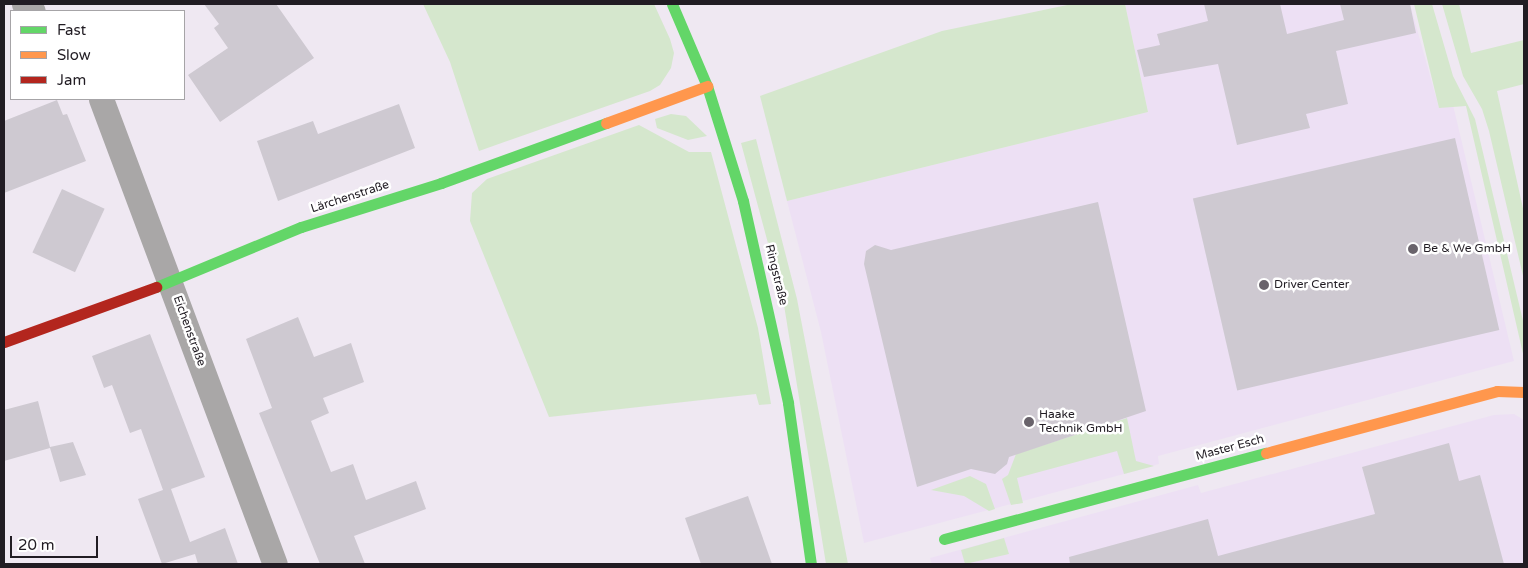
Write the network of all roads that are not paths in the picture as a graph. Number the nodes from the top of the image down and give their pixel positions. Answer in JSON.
{"nodes":[{"id":1,"x":672,"y":4,"type":"edge"},
{"id":2,"x":706,"y":86,"type":"junction"},
{"id":3,"x":101,"y":100,"type":"edge"},
{"id":4,"x":171,"y":282,"type":"junction"},
{"id":5,"x":4,"y":342,"type":"edge"},
{"id":6,"x":1524,"y":392,"type":"edge"},
{"id":7,"x":944,"y":539,"type":"dead end"},
{"id":8,"x":275,"y":564,"type":"edge"},
{"id":9,"x":811,"y":564,"type":"edge"}],
"edges":[{"from":1,"to":2,"type":"street","name":"Ringstraße"},
{"from":2,"to":4,"type":"street","name":"Lärchenstraße"},
{"from":2,"to":9,"type":"street","name":"Ringstraße"},
{"from":3,"to":4,"type":"street","name":"Eichenstraße"},
{"from":4,"to":5,"type":"street","name":"Lärchenstraße"},
{"from":4,"to":8,"type":"street","name":"Eichenstraße"},
{"from":6,"to":7,"type":"street","name":"Master Esch"}]}
